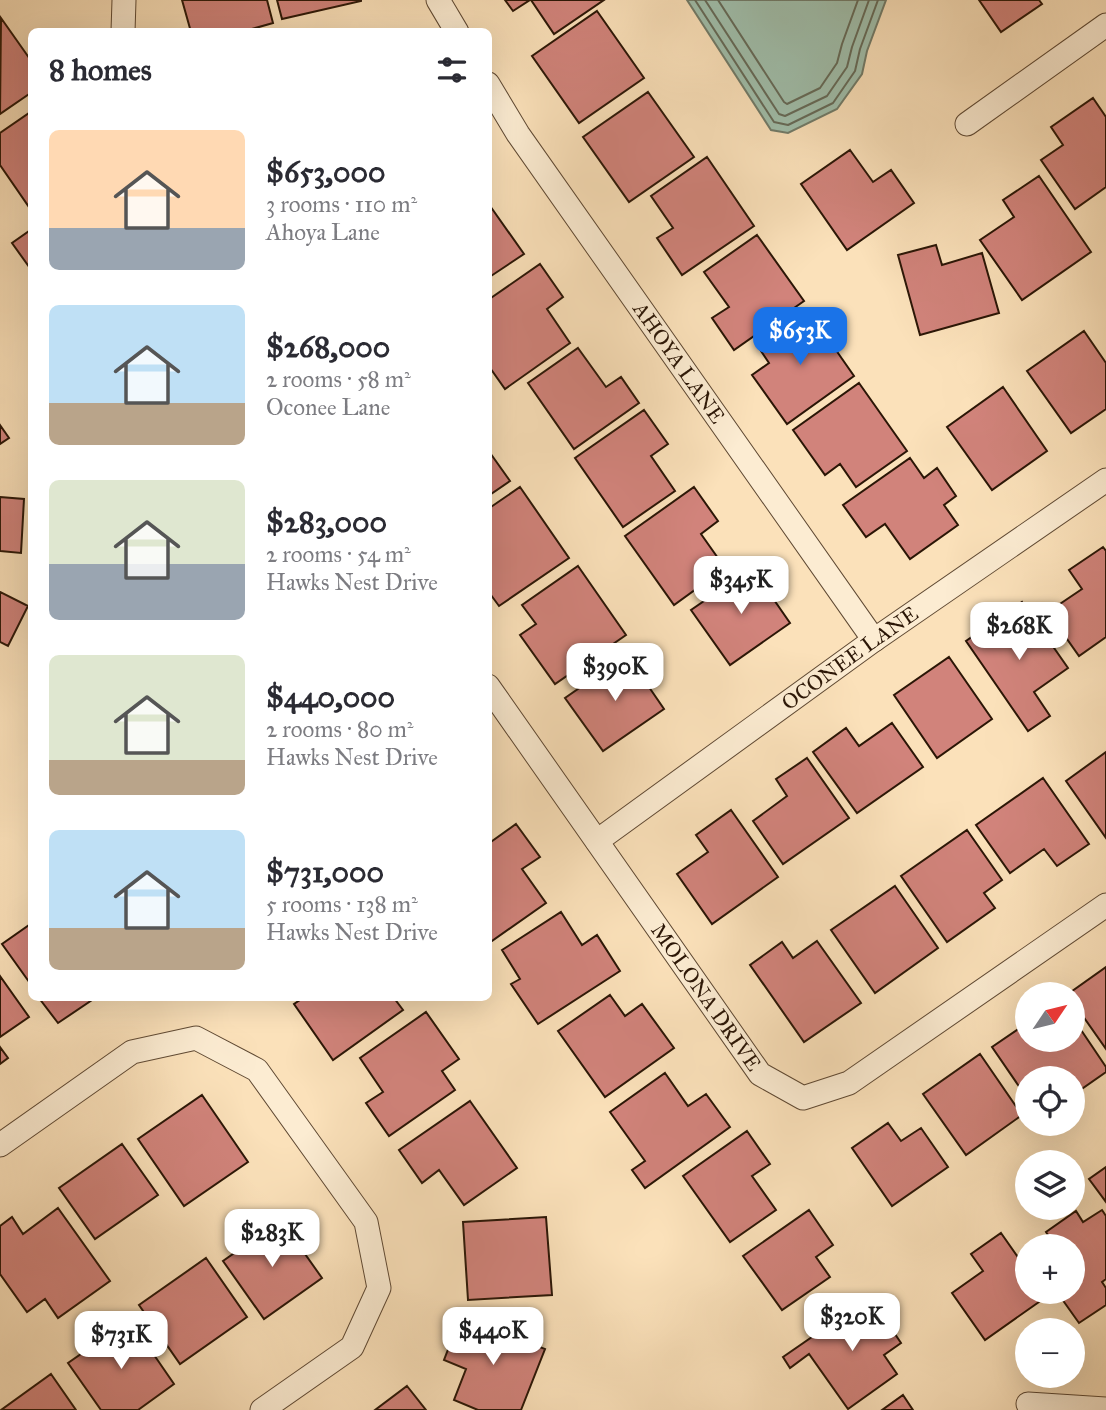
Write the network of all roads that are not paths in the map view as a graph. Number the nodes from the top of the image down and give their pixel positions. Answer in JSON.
{"nodes":[{"id":1,"x":124,"y":0,"type":"edge"},
{"id":2,"x":438,"y":0,"type":"edge"},
{"id":3,"x":1106,"y":25,"type":"edge"},
{"id":4,"x":122,"y":28,"type":"edge"},
{"id":5,"x":455,"y":28,"type":"edge"},
{"id":6,"x":492,"y":91,"type":"edge"},
{"id":7,"x":967,"y":124,"type":"dead end"},
{"id":8,"x":1106,"y":480,"type":"edge"},
{"id":9,"x":874,"y":640,"type":"junction"},
{"id":10,"x":492,"y":692,"type":"edge"},
{"id":11,"x":597,"y":841,"type":"junction"},
{"id":12,"x":1106,"y":905,"type":"edge"},
{"id":13,"x":0,"y":1145,"type":"edge"},
{"id":14,"x":1028,"y":1404,"type":"dead end"},
{"id":15,"x":1106,"y":1409,"type":"edge"},
{"id":16,"x":262,"y":1410,"type":"edge"}],
"edges":[{"from":1,"to":4,"type":"street"},
{"from":2,"to":5,"type":"street"},
{"from":3,"to":7,"type":"street"},
{"from":6,"to":9,"type":"street","name":"AHOYA LANE"},
{"from":8,"to":9,"type":"street","name":"OCONEE LANE"},
{"from":9,"to":11,"type":"street","name":"OCONEE LANE"},
{"from":10,"to":11,"type":"street","name":"MOLONA DRIVE"},
{"from":11,"to":12,"type":"street","name":"MOLONA DRIVE"},
{"from":13,"to":16,"type":"street"},
{"from":14,"to":15,"type":"street"}]}
